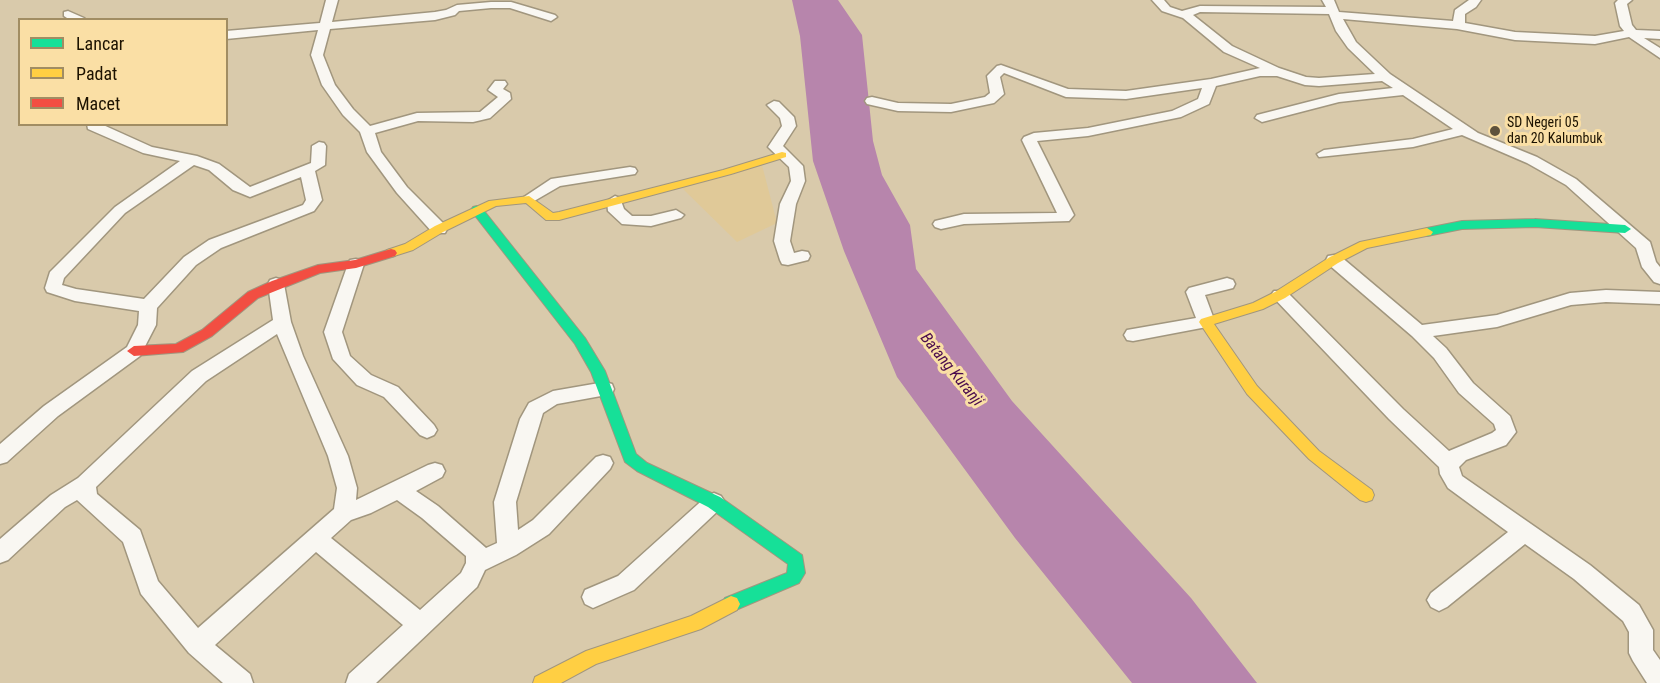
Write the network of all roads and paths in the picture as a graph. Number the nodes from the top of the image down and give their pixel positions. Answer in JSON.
{"nodes":[{"id":1,"x":332,"y":0,"type":"edge"},
{"id":2,"x":1158,"y":0,"type":"edge"},
{"id":3,"x":1475,"y":0,"type":"edge"},
{"id":4,"x":1626,"y":0,"type":"edge"},
{"id":5,"x":1212,"y":5,"type":"edge"},
{"id":6,"x":1235,"y":5,"type":"edge"},
{"id":7,"x":1332,"y":9,"type":"edge"},
{"id":8,"x":68,"y":14,"type":"dead end"},
{"id":9,"x":1187,"y":16,"type":"junction"},
{"id":10,"x":551,"y":17,"type":"dead end"},
{"id":11,"x":76,"y":18,"type":"edge"},
{"id":12,"x":326,"y":24,"type":"junction"},
{"id":13,"x":1459,"y":26,"type":"junction"},
{"id":14,"x":1631,"y":33,"type":"junction"},
{"id":15,"x":228,"y":35,"type":"edge"},
{"id":16,"x":1660,"y":35,"type":"edge"},
{"id":17,"x":1660,"y":54,"type":"edge"},
{"id":18,"x":1278,"y":72,"type":"junction"},
{"id":19,"x":1384,"y":77,"type":"junction"},
{"id":20,"x":1211,"y":82,"type":"junction"},
{"id":21,"x":500,"y":84,"type":"dead end"},
{"id":22,"x":1404,"y":91,"type":"junction"},
{"id":23,"x":872,"y":101,"type":"dead end"},
{"id":24,"x":774,"y":105,"type":"dead end"},
{"id":25,"x":1262,"y":118,"type":"dead end"},
{"id":26,"x":93,"y":126,"type":"dead end"},
{"id":27,"x":1464,"y":130,"type":"junction"},
{"id":28,"x":367,"y":131,"type":"junction"},
{"id":29,"x":319,"y":146,"type":"dead end"},
{"id":30,"x":1324,"y":154,"type":"dead end"},
{"id":31,"x":782,"y":155,"type":"junction"},
{"id":32,"x":192,"y":159,"type":"junction"},
{"id":33,"x":307,"y":170,"type":"junction"},
{"id":34,"x":630,"y":171,"type":"dead end"},
{"id":35,"x":529,"y":200,"type":"junction"},
{"id":36,"x":615,"y":201,"type":"junction"},
{"id":37,"x":477,"y":210,"type":"junction"},
{"id":38,"x":676,"y":215,"type":"dead end"},
{"id":39,"x":941,"y":224,"type":"dead end"},
{"id":40,"x":439,"y":229,"type":"junction"},
{"id":41,"x":1625,"y":229,"type":"junction"},
{"id":42,"x":1652,"y":245,"type":"edge"},
{"id":43,"x":802,"y":256,"type":"dead end"},
{"id":44,"x":1334,"y":260,"type":"junction"},
{"id":45,"x":356,"y":264,"type":"junction"},
{"id":46,"x":1660,"y":278,"type":"edge"},
{"id":47,"x":276,"y":284,"type":"junction"},
{"id":48,"x":1227,"y":284,"type":"dead end"},
{"id":49,"x":1280,"y":295,"type":"junction"},
{"id":50,"x":1660,"y":298,"type":"edge"},
{"id":51,"x":148,"y":306,"type":"junction"},
{"id":52,"x":282,"y":322,"type":"junction"},
{"id":53,"x":1206,"y":322,"type":"junction"},
{"id":54,"x":1418,"y":332,"type":"junction"},
{"id":55,"x":1133,"y":335,"type":"dead end"},
{"id":56,"x":134,"y":351,"type":"junction"},
{"id":57,"x":605,"y":389,"type":"junction"},
{"id":58,"x":427,"y":430,"type":"dead end"},
{"id":59,"x":0,"y":456,"type":"edge"},
{"id":60,"x":603,"y":463,"type":"dead end"},
{"id":61,"x":1449,"y":464,"type":"junction"},
{"id":62,"x":435,"y":471,"type":"dead end"},
{"id":63,"x":85,"y":484,"type":"junction"},
{"id":64,"x":399,"y":490,"type":"junction"},
{"id":65,"x":1366,"y":495,"type":"dead end"},
{"id":66,"x":714,"y":502,"type":"junction"},
{"id":67,"x":344,"y":513,"type":"junction"},
{"id":68,"x":1524,"y":532,"type":"junction"},
{"id":69,"x":316,"y":537,"type":"junction"},
{"id":70,"x":508,"y":548,"type":"junction"},
{"id":71,"x":0,"y":553,"type":"edge"},
{"id":72,"x":477,"y":563,"type":"junction"},
{"id":73,"x":593,"y":597,"type":"dead end"},
{"id":74,"x":1439,"y":600,"type":"dead end"},
{"id":75,"x":420,"y":625,"type":"junction"},
{"id":76,"x":197,"y":645,"type":"junction"},
{"id":77,"x":581,"y":674,"type":"edge"},
{"id":78,"x":1660,"y":681,"type":"edge"},
{"id":79,"x":241,"y":683,"type":"edge"},
{"id":80,"x":358,"y":683,"type":"edge"},
{"id":81,"x":542,"y":683,"type":"edge"}],
"edges":[{"from":1,"to":12,"type":"street"},
{"from":2,"to":9,"type":"street"},
{"from":3,"to":13,"type":"street"},
{"from":4,"to":14,"type":"street"},
{"from":5,"to":6,"type":"street"},
{"from":5,"to":9,"type":"street"},
{"from":6,"to":7,"type":"street"},
{"from":7,"to":13,"type":"street"},
{"from":7,"to":19,"type":"street"},
{"from":8,"to":11,"type":"street"},
{"from":9,"to":18,"type":"street"},
{"from":10,"to":12,"type":"street"},
{"from":12,"to":15,"type":"street"},
{"from":12,"to":28,"type":"street"},
{"from":13,"to":14,"type":"street"},
{"from":14,"to":16,"type":"street"},
{"from":14,"to":17,"type":"street"},
{"from":18,"to":19,"type":"street"},
{"from":18,"to":20,"type":"street"},
{"from":19,"to":22,"type":"street"},
{"from":20,"to":23,"type":"street"},
{"from":20,"to":39,"type":"street"},
{"from":21,"to":28,"type":"street"},
{"from":22,"to":25,"type":"street"},
{"from":22,"to":27,"type":"street"},
{"from":24,"to":31,"type":"street"},
{"from":26,"to":32,"type":"street"},
{"from":27,"to":30,"type":"street"},
{"from":27,"to":41,"type":"street"},
{"from":28,"to":40,"type":"street"},
{"from":29,"to":33,"type":"street"},
{"from":31,"to":36,"type":"street"},
{"from":31,"to":43,"type":"street"},
{"from":32,"to":33,"type":"street"},
{"from":32,"to":51,"type":"street"},
{"from":33,"to":51,"type":"street"},
{"from":34,"to":35,"type":"street"},
{"from":35,"to":36,"type":"street"},
{"from":35,"to":37,"type":"street"},
{"from":36,"to":38,"type":"street"},
{"from":37,"to":40,"type":"street"},
{"from":37,"to":57,"type":"street"},
{"from":40,"to":45,"type":"street"},
{"from":41,"to":42,"type":"street"},
{"from":41,"to":44,"type":"street"},
{"from":42,"to":46,"type":"street"},
{"from":44,"to":49,"type":"street"},
{"from":44,"to":54,"type":"street"},
{"from":45,"to":47,"type":"street"},
{"from":45,"to":58,"type":"street"},
{"from":47,"to":52,"type":"street"},
{"from":47,"to":56,"type":"street"},
{"from":48,"to":53,"type":"street"},
{"from":49,"to":53,"type":"street"},
{"from":49,"to":61,"type":"street"},
{"from":50,"to":54,"type":"street"},
{"from":51,"to":56,"type":"street"},
{"from":52,"to":63,"type":"street"},
{"from":52,"to":67,"type":"street"},
{"from":53,"to":55,"type":"street"},
{"from":53,"to":65,"type":"street"},
{"from":54,"to":61,"type":"street"},
{"from":56,"to":59,"type":"street"},
{"from":57,"to":66,"type":"street"},
{"from":57,"to":70,"type":"street"},
{"from":60,"to":70,"type":"street"},
{"from":61,"to":68,"type":"street"},
{"from":62,"to":64,"type":"street"},
{"from":63,"to":71,"type":"street"},
{"from":63,"to":76,"type":"street"},
{"from":64,"to":67,"type":"street"},
{"from":64,"to":72,"type":"street"},
{"from":66,"to":73,"type":"street"},
{"from":66,"to":77,"type":"street"},
{"from":67,"to":69,"type":"street"},
{"from":68,"to":74,"type":"street"},
{"from":68,"to":78,"type":"street"},
{"from":69,"to":75,"type":"street"},
{"from":69,"to":76,"type":"street"},
{"from":70,"to":72,"type":"street"},
{"from":72,"to":75,"type":"street"},
{"from":75,"to":80,"type":"street"},
{"from":76,"to":79,"type":"street"},
{"from":77,"to":81,"type":"street"}]}
